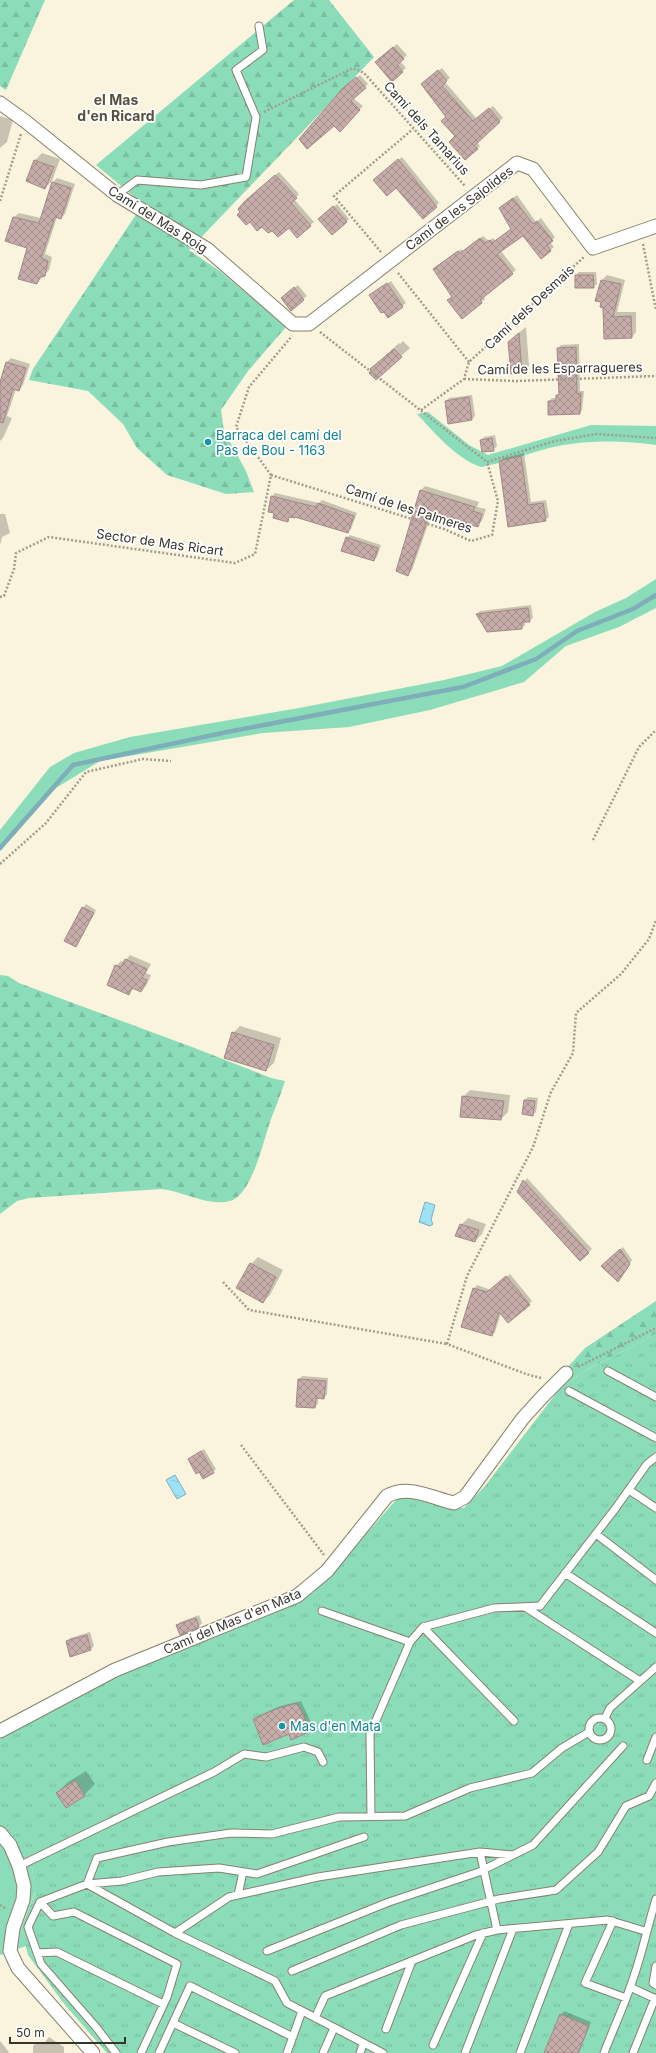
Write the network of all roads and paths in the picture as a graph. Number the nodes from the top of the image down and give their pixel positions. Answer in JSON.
{"nodes":[{"id":1,"x":259,"y":26,"type":"dead end"},
{"id":2,"x":0,"y":103,"type":"edge"},
{"id":3,"x":256,"y":117,"type":"junction"},
{"id":4,"x":25,"y":121,"type":"junction"},
{"id":5,"x":117,"y":195,"type":"junction"},
{"id":6,"x":475,"y":197,"type":"junction"},
{"id":7,"x":0,"y":201,"type":"edge"},
{"id":8,"x":656,"y":226,"type":"edge"},
{"id":9,"x":640,"y":232,"type":"junction"},
{"id":10,"x":593,"y":248,"type":"junction"},
{"id":11,"x":656,"y":310,"type":"edge"},
{"id":12,"x":302,"y":324,"type":"junction"},
{"id":13,"x":656,"y":376,"type":"edge"},
{"id":14,"x":464,"y":379,"type":"junction"},
{"id":15,"x":421,"y":410,"type":"junction"},
{"id":16,"x":656,"y":438,"type":"edge"},
{"id":17,"x":487,"y":462,"type":"junction"},
{"id":18,"x":271,"y":475,"type":"junction"},
{"id":19,"x":0,"y":597,"type":"edge"},
{"id":20,"x":656,"y":730,"type":"edge"},
{"id":21,"x":171,"y":761,"type":"dead end"},
{"id":22,"x":592,"y":840,"type":"dead end"},
{"id":23,"x":0,"y":864,"type":"edge"},
{"id":24,"x":656,"y":920,"type":"edge"},
{"id":25,"x":223,"y":1282,"type":"dead end"},
{"id":26,"x":656,"y":1328,"type":"edge"},
{"id":27,"x":447,"y":1344,"type":"junction"},
{"id":28,"x":608,"y":1371,"type":"dead end"},
{"id":29,"x":562,"y":1377,"type":"junction"},
{"id":30,"x":569,"y":1391,"type":"dead end"},
{"id":31,"x":656,"y":1397,"type":"edge"},
{"id":32,"x":656,"y":1438,"type":"edge"},
{"id":33,"x":241,"y":1445,"type":"dead end"},
{"id":34,"x":656,"y":1457,"type":"edge"},
{"id":35,"x":629,"y":1490,"type":"junction"},
{"id":36,"x":656,"y":1508,"type":"edge"},
{"id":37,"x":596,"y":1534,"type":"junction"},
{"id":38,"x":331,"y":1565,"type":"junction"},
{"id":39,"x":565,"y":1573,"type":"junction"},
{"id":40,"x":656,"y":1580,"type":"edge"},
{"id":41,"x":524,"y":1606,"type":"junction"},
{"id":42,"x":322,"y":1611,"type":"dead end"},
{"id":43,"x":423,"y":1627,"type":"junction"},
{"id":44,"x":656,"y":1633,"type":"edge"},
{"id":45,"x":410,"y":1642,"type":"junction"},
{"id":46,"x":656,"y":1667,"type":"edge"},
{"id":47,"x":640,"y":1681,"type":"junction"},
{"id":48,"x":605,"y":1718,"type":"junction"},
{"id":49,"x":514,"y":1721,"type":"dead end"},
{"id":50,"x":0,"y":1731,"type":"edge"},
{"id":51,"x":589,"y":1732,"type":"junction"},
{"id":52,"x":656,"y":1737,"type":"edge"},
{"id":53,"x":623,"y":1746,"type":"dead end"},
{"id":54,"x":647,"y":1760,"type":"dead end"},
{"id":55,"x":323,"y":1762,"type":"dead end"},
{"id":56,"x":656,"y":1783,"type":"edge"},
{"id":57,"x":371,"y":1816,"type":"junction"},
{"id":58,"x":0,"y":1833,"type":"edge"},
{"id":59,"x":364,"y":1837,"type":"dead end"},
{"id":60,"x":480,"y":1852,"type":"junction"},
{"id":61,"x":514,"y":1855,"type":"junction"},
{"id":62,"x":19,"y":1866,"type":"junction"},
{"id":63,"x":484,"y":1870,"type":"junction"},
{"id":64,"x":243,"y":1872,"type":"junction"},
{"id":65,"x":87,"y":1884,"type":"junction"},
{"id":66,"x":238,"y":1895,"type":"junction"},
{"id":67,"x":656,"y":1899,"type":"edge"},
{"id":68,"x":492,"y":1901,"type":"junction"},
{"id":69,"x":40,"y":1902,"type":"junction"},
{"id":70,"x":613,"y":1921,"type":"junction"},
{"id":71,"x":569,"y":1924,"type":"junction"},
{"id":72,"x":513,"y":1929,"type":"junction"},
{"id":73,"x":498,"y":1930,"type":"junction"},
{"id":74,"x":645,"y":1931,"type":"junction"},
{"id":75,"x":175,"y":1933,"type":"junction"},
{"id":76,"x":483,"y":1933,"type":"junction"},
{"id":77,"x":267,"y":1951,"type":"dead end"},
{"id":78,"x":37,"y":1953,"type":"junction"},
{"id":79,"x":412,"y":1961,"type":"junction"},
{"id":80,"x":656,"y":1966,"type":"edge"},
{"id":81,"x":292,"y":1971,"type":"dead end"},
{"id":82,"x":656,"y":1986,"type":"edge"},
{"id":83,"x":630,"y":1987,"type":"junction"},
{"id":84,"x":626,"y":1998,"type":"junction"},
{"id":85,"x":655,"y":1999,"type":"edge"},
{"id":86,"x":163,"y":2004,"type":"junction"},
{"id":87,"x":302,"y":2011,"type":"junction"},
{"id":88,"x":315,"y":2018,"type":"junction"},
{"id":89,"x":172,"y":2023,"type":"junction"},
{"id":90,"x":334,"y":2028,"type":"junction"},
{"id":91,"x":386,"y":2029,"type":"dead end"},
{"id":92,"x":293,"y":2037,"type":"junction"},
{"id":93,"x":363,"y":2044,"type":"junction"},
{"id":94,"x":433,"y":2045,"type":"dead end"},
{"id":95,"x":93,"y":2053,"type":"edge"},
{"id":96,"x":116,"y":2053,"type":"edge"},
{"id":97,"x":141,"y":2053,"type":"edge"},
{"id":98,"x":159,"y":2053,"type":"edge"},
{"id":99,"x":235,"y":2053,"type":"edge"},
{"id":100,"x":287,"y":2053,"type":"edge"},
{"id":101,"x":323,"y":2053,"type":"edge"},
{"id":102,"x":360,"y":2053,"type":"edge"},
{"id":103,"x":383,"y":2053,"type":"edge"},
{"id":104,"x":465,"y":2053,"type":"edge"},
{"id":105,"x":520,"y":2053,"type":"edge"},
{"id":106,"x":604,"y":2053,"type":"edge"},
{"id":107,"x":633,"y":2053,"type":"edge"}],
"edges":[{"from":1,"to":3,"type":"lane"},
{"from":2,"to":4,"type":"street","name":"Camí del Mas Roig"},
{"from":3,"to":5,"type":"lane"},
{"from":3,"to":6,"type":"path","name":"Camí dels Tamarius"},
{"from":4,"to":5,"type":"street","name":"Camí del Mas Roig"},
{"from":4,"to":7,"type":"path"},
{"from":5,"to":12,"type":"street","name":"Camí del Mas Roig"},
{"from":6,"to":10,"type":"street","name":"Camí de les Sajolides"},
{"from":6,"to":12,"type":"street","name":"Camí de les Sajolides"},
{"from":8,"to":9,"type":"street"},
{"from":9,"to":10,"type":"street"},
{"from":9,"to":11,"type":"path"},
{"from":10,"to":14,"type":"path","name":"Camí dels Desmais"},
{"from":12,"to":15,"type":"path"},
{"from":12,"to":18,"type":"path"},
{"from":13,"to":14,"type":"path","name":"Camí de les Esparragueres"},
{"from":14,"to":15,"type":"path"},
{"from":15,"to":17,"type":"path"},
{"from":16,"to":17,"type":"path"},
{"from":17,"to":18,"type":"path","name":"Camí de les Palmeres"},
{"from":18,"to":19,"type":"path","name":"Sector de Mas Ricart"},
{"from":20,"to":22,"type":"path"},
{"from":21,"to":23,"type":"path"},
{"from":24,"to":27,"type":"path"},
{"from":25,"to":27,"type":"path"},
{"from":26,"to":29,"type":"path"},
{"from":27,"to":29,"type":"path"},
{"from":28,"to":31,"type":"lane"},
{"from":29,"to":38,"type":"street","name":"Camí del Mas d'en Mata"},
{"from":30,"to":32,"type":"lane"},
{"from":33,"to":38,"type":"path"},
{"from":34,"to":35,"type":"lane"},
{"from":35,"to":36,"type":"lane"},
{"from":35,"to":37,"type":"lane"},
{"from":37,"to":39,"type":"lane"},
{"from":37,"to":40,"type":"lane"},
{"from":38,"to":50,"type":"street","name":"Camí del Mas d'en Mata"},
{"from":39,"to":41,"type":"lane"},
{"from":39,"to":44,"type":"lane"},
{"from":41,"to":43,"type":"lane"},
{"from":41,"to":47,"type":"lane"},
{"from":42,"to":45,"type":"lane"},
{"from":43,"to":45,"type":"lane"},
{"from":43,"to":49,"type":"lane"},
{"from":45,"to":57,"type":"lane"},
{"from":46,"to":47,"type":"lane"},
{"from":47,"to":48,"type":"lane"},
{"from":48,"to":51,"type":"lane"},
{"from":48,"to":51,"type":"lane"},
{"from":51,"to":57,"type":"lane"},
{"from":52,"to":54,"type":"lane"},
{"from":53,"to":61,"type":"lane"},
{"from":55,"to":62,"type":"lane"},
{"from":56,"to":68,"type":"lane"},
{"from":57,"to":65,"type":"lane"},
{"from":58,"to":62,"type":"street"},
{"from":59,"to":64,"type":"lane"},
{"from":60,"to":61,"type":"lane"},
{"from":60,"to":63,"type":"lane"},
{"from":60,"to":66,"type":"lane"},
{"from":61,"to":63,"type":"lane"},
{"from":62,"to":95,"type":"street"},
{"from":63,"to":68,"type":"lane"},
{"from":63,"to":77,"type":"lane"},
{"from":64,"to":65,"type":"lane"},
{"from":64,"to":66,"type":"lane"},
{"from":65,"to":69,"type":"lane"},
{"from":65,"to":75,"type":"lane"},
{"from":66,"to":75,"type":"lane"},
{"from":67,"to":74,"type":"lane"},
{"from":68,"to":73,"type":"lane"},
{"from":68,"to":81,"type":"lane"},
{"from":69,"to":78,"type":"lane"},
{"from":69,"to":86,"type":"lane"},
{"from":70,"to":71,"type":"lane"},
{"from":70,"to":74,"type":"lane"},
{"from":70,"to":84,"type":"lane"},
{"from":71,"to":72,"type":"lane"},
{"from":71,"to":105,"type":"lane"},
{"from":72,"to":73,"type":"lane"},
{"from":72,"to":104,"type":"lane"},
{"from":73,"to":76,"type":"lane"},
{"from":74,"to":83,"type":"lane"},
{"from":75,"to":87,"type":"lane"},
{"from":76,"to":79,"type":"lane"},
{"from":76,"to":94,"type":"lane"},
{"from":78,"to":86,"type":"lane"},
{"from":78,"to":96,"type":"lane"},
{"from":79,"to":88,"type":"lane"},
{"from":79,"to":91,"type":"lane"},
{"from":80,"to":82,"type":"lane"},
{"from":83,"to":84,"type":"lane"},
{"from":83,"to":85,"type":"lane"},
{"from":84,"to":106,"type":"lane"},
{"from":85,"to":107,"type":"lane"},
{"from":86,"to":97,"type":"lane"},
{"from":87,"to":88,"type":"lane"},
{"from":87,"to":92,"type":"lane"},
{"from":88,"to":90,"type":"lane"},
{"from":89,"to":92,"type":"lane"},
{"from":89,"to":98,"type":"lane"},
{"from":89,"to":99,"type":"lane"},
{"from":90,"to":93,"type":"lane"},
{"from":90,"to":101,"type":"lane"},
{"from":92,"to":100,"type":"lane"},
{"from":93,"to":102,"type":"lane"},
{"from":93,"to":103,"type":"lane"}]}
